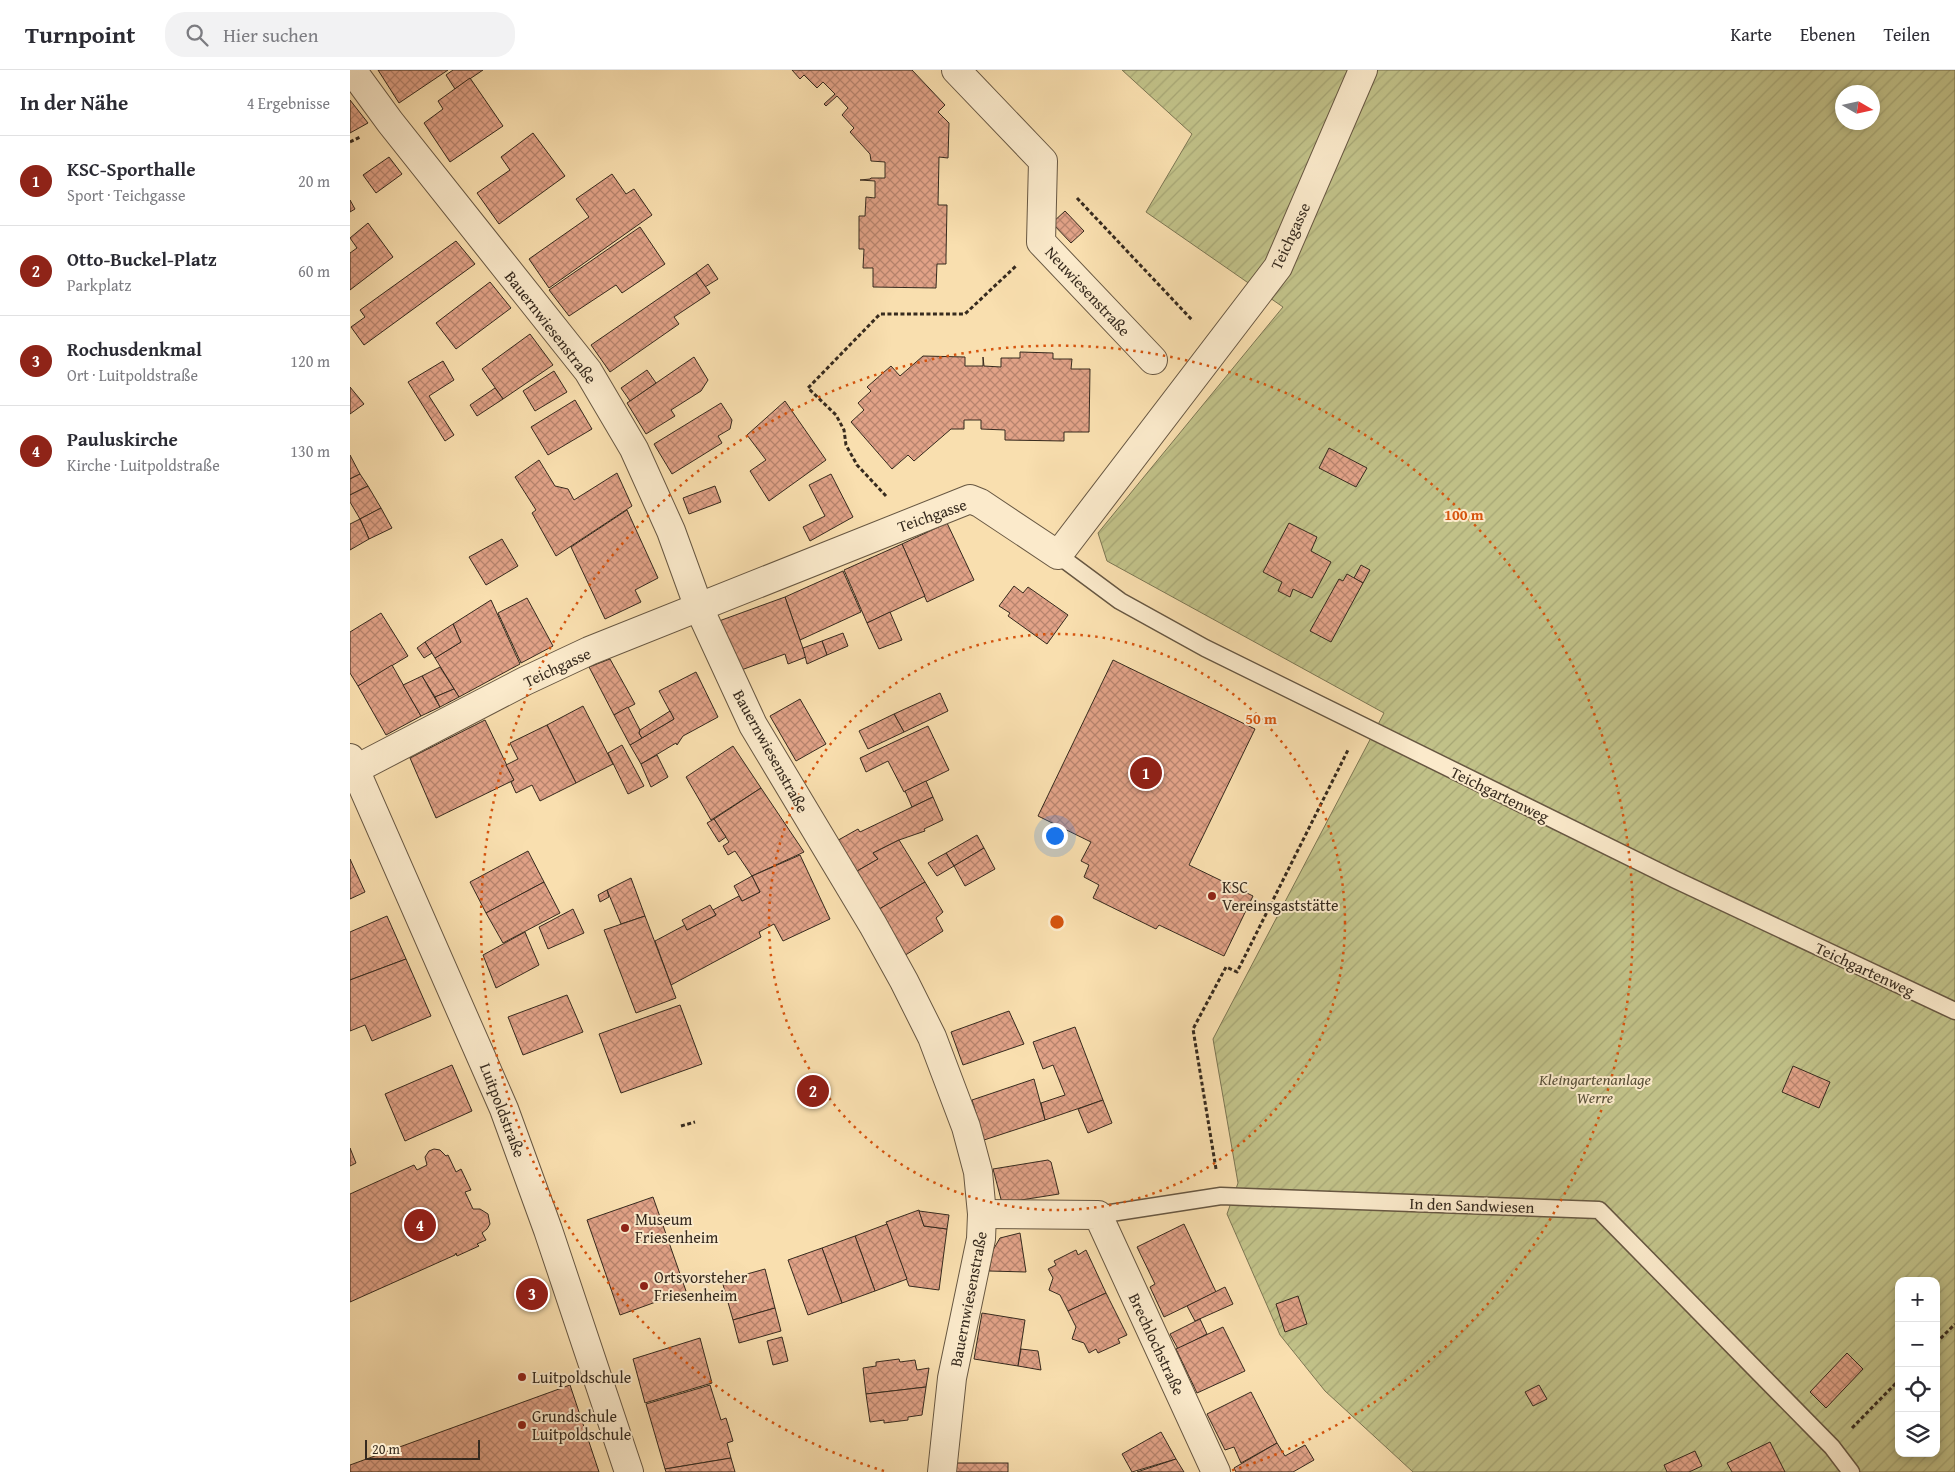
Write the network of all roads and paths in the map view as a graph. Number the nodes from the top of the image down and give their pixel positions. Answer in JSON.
{"nodes":[{"id":1,"x":352,"y":70,"type":"edge"},
{"id":2,"x":956,"y":70,"type":"edge"},
{"id":3,"x":1363,"y":70,"type":"edge"},
{"id":4,"x":1042,"y":162,"type":"junction"},
{"id":5,"x":1041,"y":242,"type":"junction"},
{"id":6,"x":1219,"y":345,"type":"junction"},
{"id":7,"x":1153,"y":360,"type":"dead end"},
{"id":8,"x":911,"y":522,"type":"junction"},
{"id":9,"x":1058,"y":555,"type":"junction"},
{"id":10,"x":699,"y":608,"type":"junction"},
{"id":11,"x":1361,"y":726,"type":"junction"},
{"id":12,"x":353,"y":764,"type":"edge"},
{"id":13,"x":1955,"y":1011,"type":"edge"},
{"id":14,"x":695,"y":1122,"type":"dead end"},
{"id":15,"x":681,"y":1126,"type":"dead end"},
{"id":16,"x":1221,"y":1196,"type":"junction"},
{"id":17,"x":982,"y":1214,"type":"junction"},
{"id":18,"x":1098,"y":1216,"type":"junction"},
{"id":19,"x":1955,"y":1324,"type":"edge"},
{"id":20,"x":1940,"y":1339,"type":"edge"},
{"id":21,"x":1895,"y":1384,"type":"edge"},
{"id":22,"x":1832,"y":1447,"type":"junction"},
{"id":23,"x":629,"y":1472,"type":"edge"},
{"id":24,"x":942,"y":1472,"type":"edge"},
{"id":25,"x":1216,"y":1472,"type":"edge"},
{"id":26,"x":1851,"y":1472,"type":"edge"}],
"edges":[{"from":1,"to":10,"type":"street","name":"Bauernwiesenstraße"},
{"from":2,"to":4,"type":"street"},
{"from":3,"to":6,"type":"street","name":"Teichgasse"},
{"from":4,"to":5,"type":"street","name":"Neuwiesenstraße"},
{"from":4,"to":6,"type":"path"},
{"from":5,"to":7,"type":"street","name":"Neuwiesenstraße"},
{"from":5,"to":8,"type":"path"},
{"from":6,"to":9,"type":"street","name":"Teichgasse"},
{"from":8,"to":9,"type":"street","name":"Teichgasse"},
{"from":8,"to":10,"type":"street","name":"Teichgasse"},
{"from":9,"to":11,"type":"lane","name":"Teichgartenweg"},
{"from":10,"to":12,"type":"street","name":"Teichgasse"},
{"from":10,"to":17,"type":"street","name":"Bauernwiesenstraße"},
{"from":11,"to":13,"type":"lane","name":"Teichgartenweg"},
{"from":11,"to":16,"type":"path"},
{"from":12,"to":23,"type":"street","name":"Luitpoldstraße"},
{"from":14,"to":15,"type":"path"},
{"from":16,"to":18,"type":"lane","name":"In den Sandwiesen"},
{"from":16,"to":22,"type":"lane","name":"In den Sandwiesen"},
{"from":17,"to":18,"type":"street","name":"In den Sandwiesen"},
{"from":17,"to":24,"type":"street","name":"Bauernwiesenstraße"},
{"from":18,"to":25,"type":"street","name":"Brechlochstraße"},
{"from":19,"to":20,"type":"path"},
{"from":21,"to":22,"type":"path"},
{"from":22,"to":26,"type":"lane","name":"In den Sandwiesen"}]}
